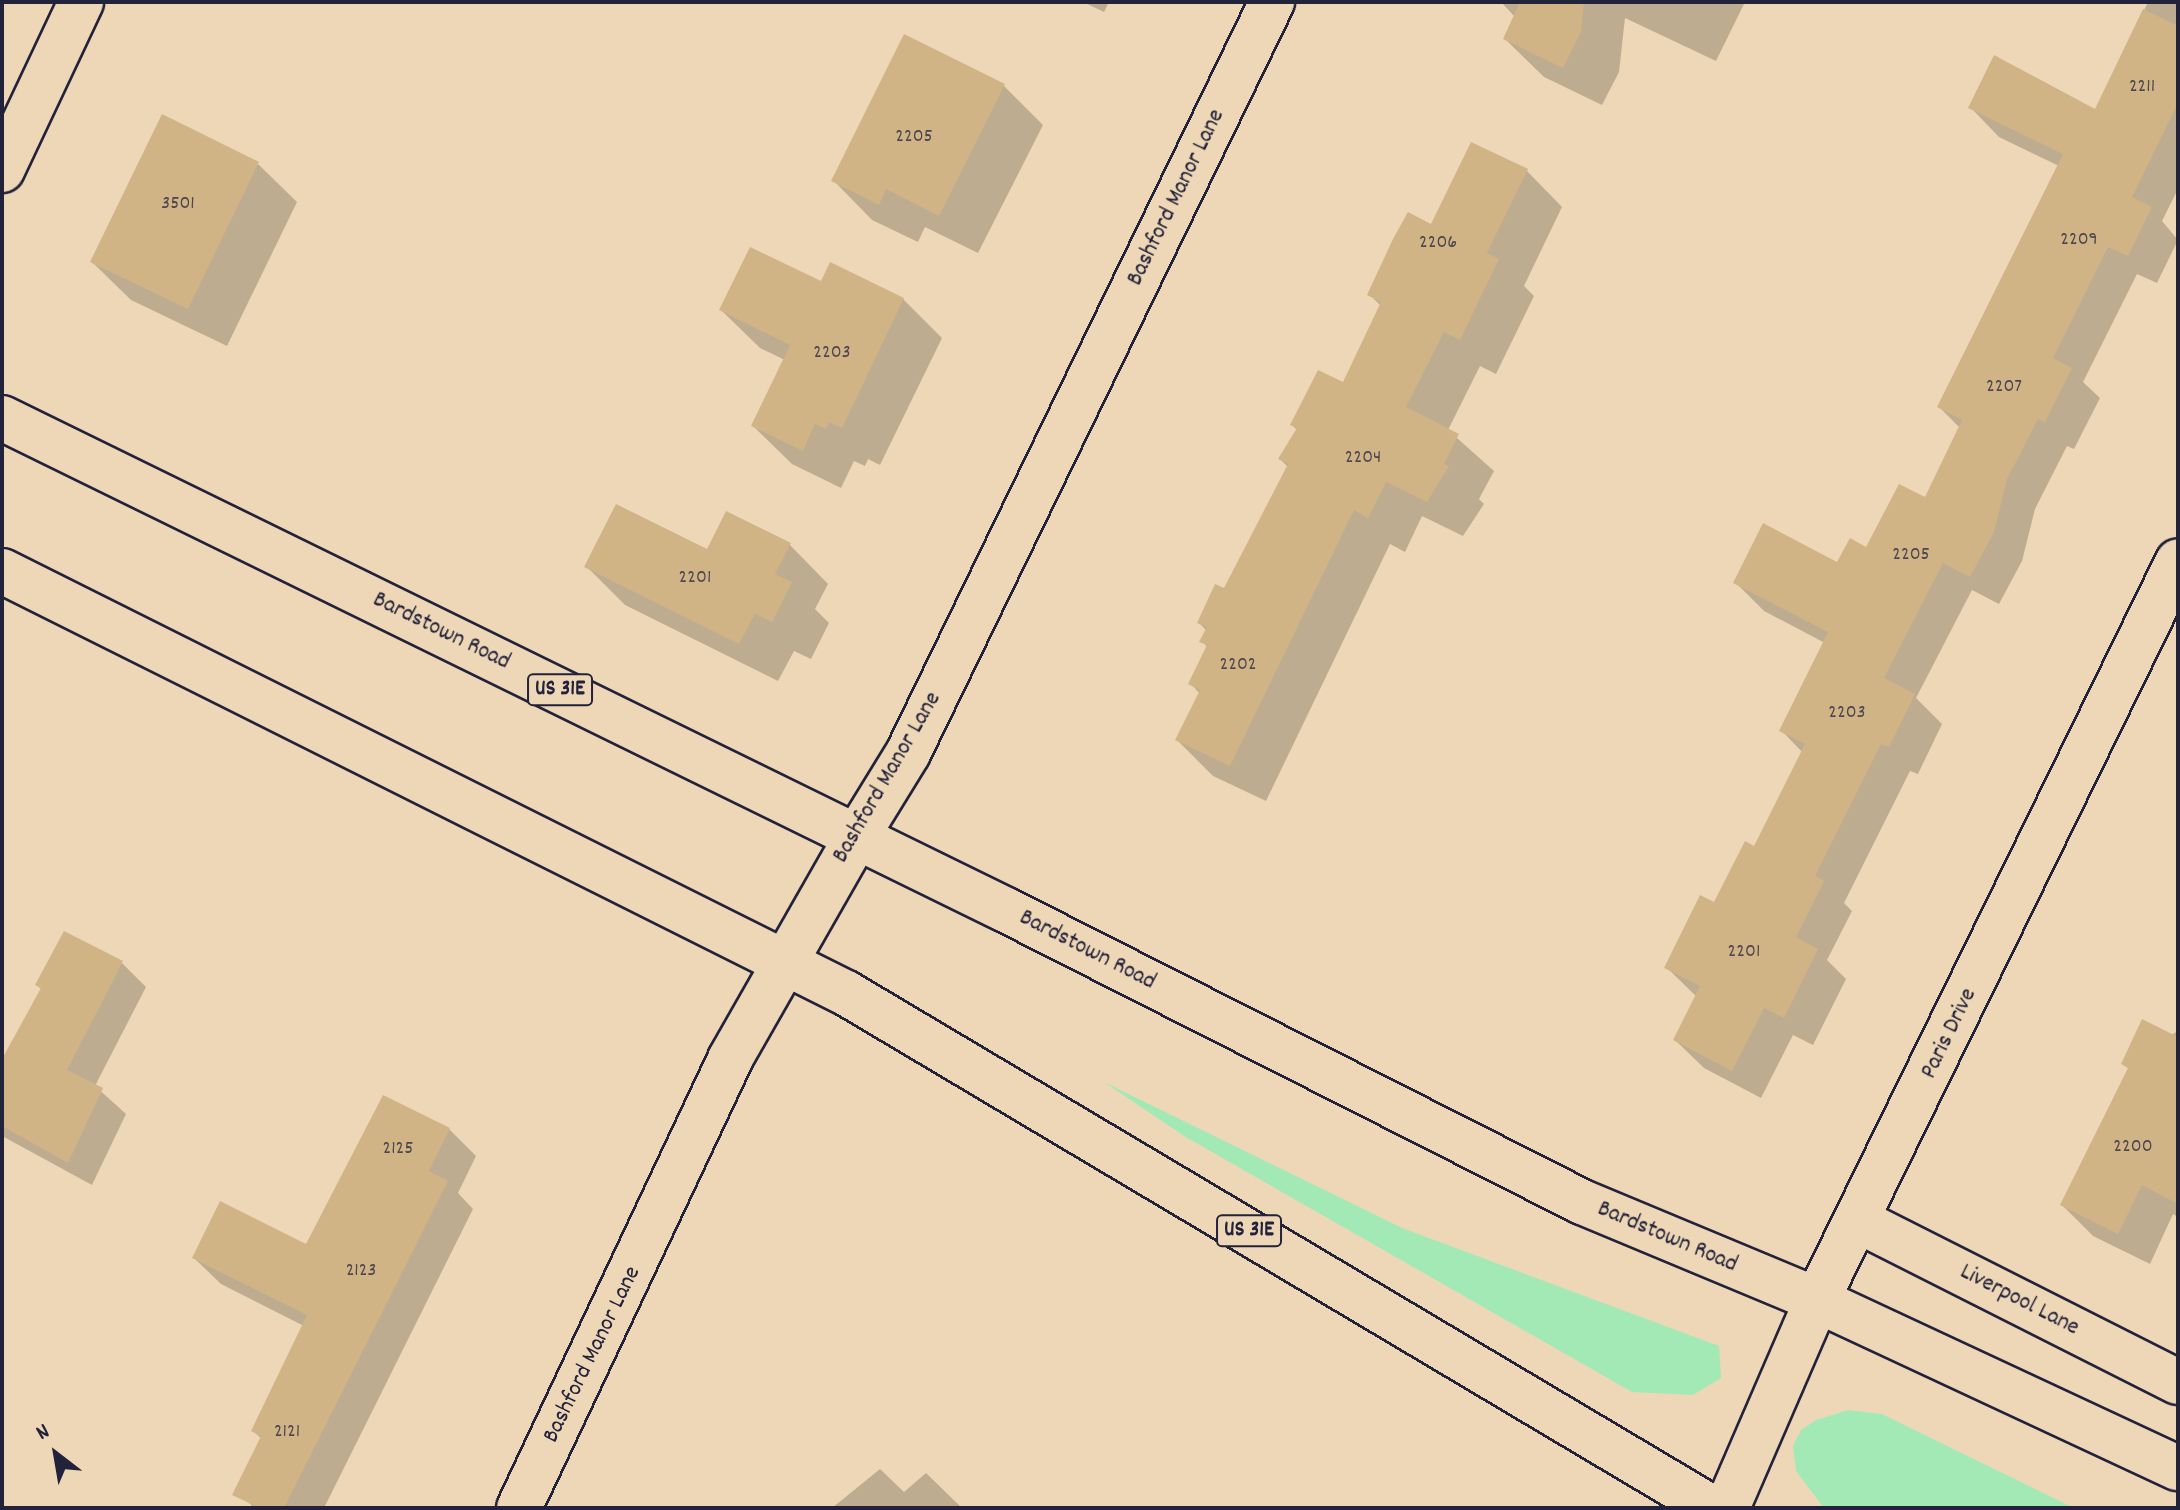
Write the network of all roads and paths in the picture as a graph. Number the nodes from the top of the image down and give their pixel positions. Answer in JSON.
{"nodes":[{"id":1,"x":81,"y":2,"type":"edge"},
{"id":2,"x":1272,"y":2,"type":"edge"},
{"id":3,"x":2,"y":170,"type":"edge"},
{"id":4,"x":2,"y":418,"type":"edge"},
{"id":5,"x":2178,"y":561,"type":"edge"},
{"id":6,"x":2,"y":571,"type":"edge"},
{"id":7,"x":857,"y":836,"type":"junction"},
{"id":8,"x":783,"y":959,"type":"junction"},
{"id":9,"x":1859,"y":1221,"type":"junction"},
{"id":10,"x":1817,"y":1300,"type":"junction"},
{"id":11,"x":2178,"y":1382,"type":"edge"},
{"id":12,"x":2178,"y":1468,"type":"edge"},
{"id":13,"x":519,"y":1508,"type":"edge"},
{"id":14,"x":1712,"y":1508,"type":"edge"},
{"id":15,"x":1727,"y":1508,"type":"edge"}],
"edges":[{"from":1,"to":3,"type":"main road"},
{"from":2,"to":7,"type":"main road","name":"Bashford Manor Lane"},
{"from":4,"to":7,"type":"main road","name":"Bardstown Road","number":"US 31E"},
{"from":5,"to":9,"type":"main road","name":"Paris Drive"},
{"from":6,"to":8,"type":"main road","number":"US 31E"},
{"from":7,"to":8,"type":"main road","name":"Bashford Manor Lane"},
{"from":7,"to":10,"type":"main road","name":"Bardstown Road","number":"US 31E"},
{"from":8,"to":13,"type":"main road","name":"Bashford Manor Lane"},
{"from":8,"to":14,"type":"main road","number":"US 31E"},
{"from":9,"to":10,"type":"main road","name":"Paris Drive"},
{"from":9,"to":11,"type":"main road","name":"Liverpool Lane"},
{"from":10,"to":12,"type":"main road","name":"Bardstown Road","number":"US 31E"},
{"from":10,"to":15,"type":"main road","name":"Paris Drive"}]}
